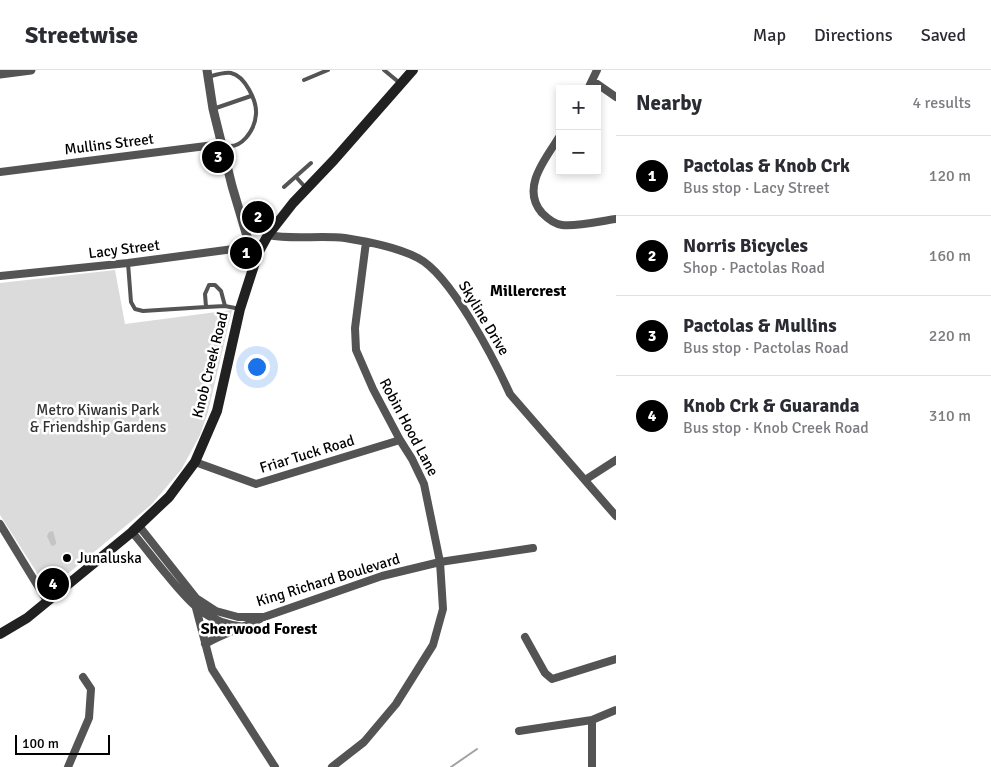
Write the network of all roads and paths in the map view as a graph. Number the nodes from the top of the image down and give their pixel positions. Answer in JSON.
{"nodes":[{"id":1,"x":31,"y":70,"type":"edge"},
{"id":2,"x":328,"y":70,"type":"edge"},
{"id":3,"x":384,"y":70,"type":"edge"},
{"id":4,"x":413,"y":70,"type":"edge"},
{"id":5,"x":596,"y":70,"type":"edge"},
{"id":6,"x":208,"y":73,"type":"edge"},
{"id":7,"x":0,"y":74,"type":"edge"},
{"id":8,"x":304,"y":80,"type":"dead end"},
{"id":9,"x":401,"y":84,"type":"junction"},
{"id":10,"x":590,"y":85,"type":"edge"},
{"id":11,"x":601,"y":90,"type":"edge"},
{"id":12,"x":251,"y":96,"type":"junction"},
{"id":13,"x":616,"y":97,"type":"edge"},
{"id":14,"x":213,"y":109,"type":"junction"},
{"id":15,"x":556,"y":143,"type":"edge"},
{"id":16,"x":222,"y":144,"type":"junction"},
{"id":17,"x":312,"y":163,"type":"dead end"},
{"id":18,"x":0,"y":172,"type":"edge"},
{"id":19,"x":296,"y":177,"type":"junction"},
{"id":20,"x":284,"y":187,"type":"dead end"},
{"id":21,"x":307,"y":189,"type":"junction"},
{"id":22,"x":616,"y":219,"type":"edge"},
{"id":23,"x":268,"y":235,"type":"junction"},
{"id":24,"x":366,"y":242,"type":"junction"},
{"id":25,"x":249,"y":243,"type":"junction"},
{"id":26,"x":258,"y":253,"type":"junction"},
{"id":27,"x":128,"y":263,"type":"junction"},
{"id":28,"x":0,"y":276,"type":"edge"},
{"id":29,"x":225,"y":306,"type":"junction"},
{"id":30,"x":206,"y":307,"type":"junction"},
{"id":31,"x":240,"y":309,"type":"junction"},
{"id":32,"x":400,"y":440,"type":"junction"},
{"id":33,"x":616,"y":460,"type":"edge"},
{"id":34,"x":195,"y":462,"type":"junction"},
{"id":35,"x":585,"y":480,"type":"junction"},
{"id":36,"x":616,"y":516,"type":"edge"},
{"id":37,"x":0,"y":524,"type":"edge"},
{"id":38,"x":136,"y":529,"type":"junction"},
{"id":39,"x":533,"y":548,"type":"dead end"},
{"id":40,"x":440,"y":562,"type":"junction"},
{"id":41,"x":48,"y":601,"type":"junction"},
{"id":42,"x":194,"y":603,"type":"junction"},
{"id":43,"x":226,"y":615,"type":"junction"},
{"id":44,"x":264,"y":617,"type":"junction"},
{"id":45,"x":223,"y":623,"type":"junction"},
{"id":46,"x":244,"y":627,"type":"junction"},
{"id":47,"x":0,"y":634,"type":"edge"},
{"id":48,"x":218,"y":637,"type":"junction"},
{"id":49,"x":525,"y":637,"type":"dead end"},
{"id":50,"x":205,"y":644,"type":"junction"},
{"id":51,"x":616,"y":659,"type":"edge"},
{"id":52,"x":83,"y":677,"type":"dead end"},
{"id":53,"x":616,"y":710,"type":"edge"},
{"id":54,"x":592,"y":720,"type":"junction"},
{"id":55,"x":518,"y":731,"type":"dead end"},
{"id":56,"x":68,"y":767,"type":"edge"},
{"id":57,"x":275,"y":767,"type":"edge"},
{"id":58,"x":332,"y":767,"type":"edge"},
{"id":59,"x":592,"y":767,"type":"edge"}],
"edges":[{"from":1,"to":7,"type":"street"},
{"from":2,"to":8,"type":"lane"},
{"from":3,"to":9,"type":"lane"},
{"from":4,"to":9,"type":"main road","name":"Knob Creek Road"},
{"from":5,"to":10,"type":"street"},
{"from":6,"to":12,"type":"lane"},
{"from":6,"to":14,"type":"street"},
{"from":9,"to":21,"type":"main road","name":"Knob Creek Road"},
{"from":11,"to":13,"type":"street"},
{"from":12,"to":14,"type":"lane"},
{"from":12,"to":16,"type":"lane"},
{"from":14,"to":16,"type":"street"},
{"from":15,"to":22,"type":"street"},
{"from":16,"to":18,"type":"street","name":"Mullins Street"},
{"from":16,"to":25,"type":"street"},
{"from":17,"to":19,"type":"lane"},
{"from":19,"to":20,"type":"lane"},
{"from":19,"to":21,"type":"lane"},
{"from":21,"to":23,"type":"main road","name":"Knob Creek Road"},
{"from":23,"to":24,"type":"street","name":"Skyline Drive"},
{"from":23,"to":26,"type":"main road","name":"Knob Creek Road"},
{"from":24,"to":32,"type":"street","name":"Robin Hood Lane"},
{"from":24,"to":35,"type":"street","name":"Skyline Drive"},
{"from":25,"to":26,"type":"street"},
{"from":25,"to":27,"type":"street","name":"Lacy Street"},
{"from":26,"to":31,"type":"main road","name":"Knob Creek Road"},
{"from":27,"to":28,"type":"street","name":"Lacy Street"},
{"from":27,"to":30,"type":"lane"},
{"from":29,"to":30,"type":"lane"},
{"from":29,"to":30,"type":"lane"},
{"from":29,"to":31,"type":"lane"},
{"from":31,"to":34,"type":"main road","name":"Knob Creek Road"},
{"from":32,"to":34,"type":"street","name":"Friar Tuck Road"},
{"from":32,"to":40,"type":"street","name":"Robin Hood Lane"},
{"from":33,"to":35,"type":"street"},
{"from":34,"to":38,"type":"main road","name":"Knob Creek Road"},
{"from":35,"to":36,"type":"street","name":"Skyline Drive"},
{"from":37,"to":41,"type":"street"},
{"from":38,"to":41,"type":"main road","name":"Knob Creek Road"},
{"from":38,"to":42,"type":"street","name":"King Richard Boulevard"},
{"from":39,"to":40,"type":"street","name":"King Richard Boulevard"},
{"from":40,"to":44,"type":"street","name":"King Richard Boulevard"},
{"from":40,"to":58,"type":"street","name":"Robin Hood Lane"},
{"from":41,"to":47,"type":"main road","name":"Knob Creek Road"},
{"from":42,"to":43,"type":"street","name":"King Richard Boulevard"},
{"from":42,"to":45,"type":"street","name":"King Richard Boulevard"},
{"from":42,"to":50,"type":"street"},
{"from":43,"to":44,"type":"street","name":"King Richard Boulevard"},
{"from":43,"to":45,"type":"street"},
{"from":44,"to":46,"type":"street"},
{"from":45,"to":46,"type":"street","name":"King Richard Boulevard"},
{"from":45,"to":48,"type":"street"},
{"from":46,"to":48,"type":"street"},
{"from":48,"to":50,"type":"street"},
{"from":49,"to":51,"type":"street"},
{"from":50,"to":57,"type":"street"},
{"from":52,"to":56,"type":"street"},
{"from":53,"to":54,"type":"street"},
{"from":54,"to":55,"type":"street"},
{"from":54,"to":59,"type":"street"}]}
